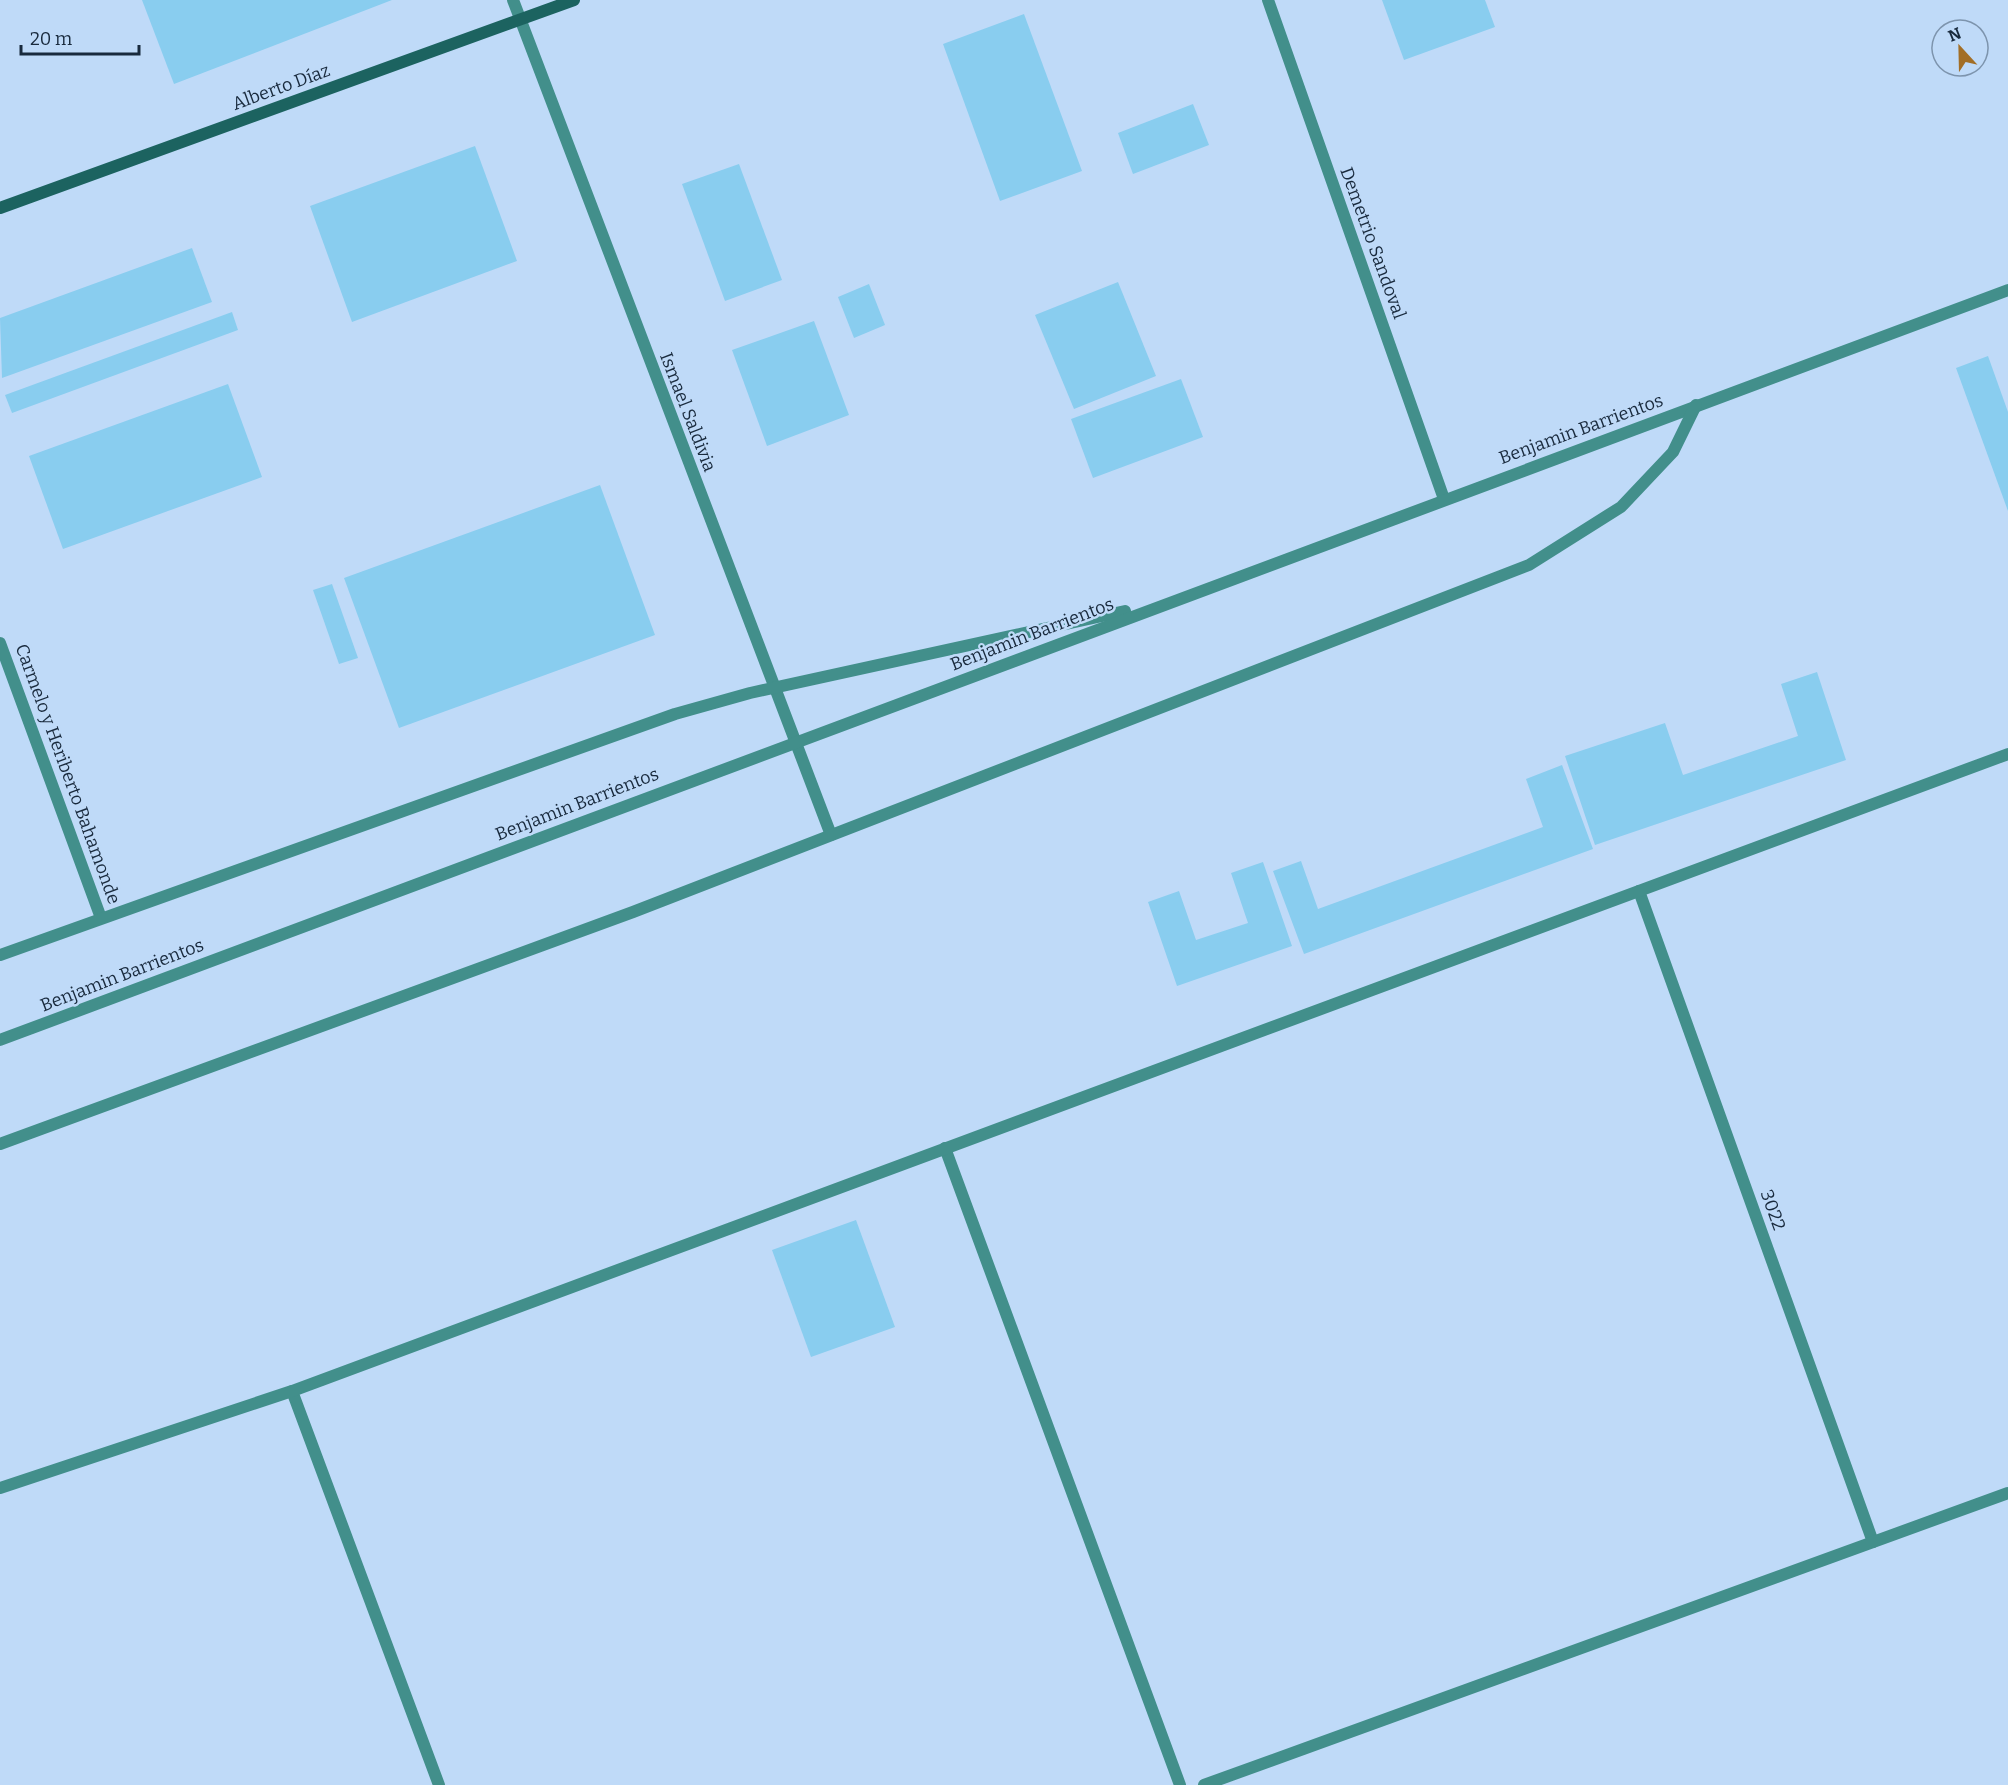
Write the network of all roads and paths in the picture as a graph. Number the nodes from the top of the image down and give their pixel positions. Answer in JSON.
{"nodes":[{"id":1,"x":513,"y":0,"type":"edge"},
{"id":2,"x":574,"y":0,"type":"edge"},
{"id":3,"x":1268,"y":0,"type":"edge"},
{"id":4,"x":520,"y":19,"type":"junction"},
{"id":5,"x":0,"y":208,"type":"edge"},
{"id":6,"x":2008,"y":290,"type":"edge"},
{"id":7,"x":1696,"y":405,"type":"junction"},
{"id":8,"x":1444,"y":498,"type":"junction"},
{"id":9,"x":1167,"y":602,"type":"junction"},
{"id":10,"x":0,"y":643,"type":"edge"},
{"id":11,"x":773,"y":688,"type":"junction"},
{"id":12,"x":794,"y":742,"type":"junction"},
{"id":13,"x":2008,"y":754,"type":"edge"},
{"id":14,"x":831,"y":836,"type":"junction"},
{"id":15,"x":1639,"y":891,"type":"junction"},
{"id":16,"x":101,"y":918,"type":"junction"},
{"id":17,"x":0,"y":955,"type":"edge"},
{"id":18,"x":0,"y":1040,"type":"edge"},
{"id":19,"x":0,"y":1144,"type":"edge"},
{"id":20,"x":945,"y":1148,"type":"junction"},
{"id":21,"x":292,"y":1391,"type":"junction"},
{"id":22,"x":0,"y":1488,"type":"edge"},
{"id":23,"x":2008,"y":1493,"type":"edge"},
{"id":24,"x":1873,"y":1542,"type":"junction"},
{"id":25,"x":439,"y":1785,"type":"edge"},
{"id":26,"x":1180,"y":1785,"type":"edge"},
{"id":27,"x":1204,"y":1785,"type":"edge"}],
"edges":[{"from":1,"to":4,"type":"street","name":"Ismael Saldivia"},
{"from":2,"to":4,"type":"street","name":"Alberto Díaz"},
{"from":3,"to":8,"type":"street","name":"Demetrio Sandoval"},
{"from":4,"to":5,"type":"street","name":"Alberto Díaz"},
{"from":4,"to":11,"type":"street","name":"Ismael Saldivia"},
{"from":6,"to":7,"type":"street","name":"Benjamin Barrientos"},
{"from":7,"to":8,"type":"street","name":"Benjamin Barrientos"},
{"from":7,"to":14,"type":"street"},
{"from":8,"to":9,"type":"street","name":"Benjamin Barrientos"},
{"from":9,"to":11,"type":"street","name":"Benjamin Barrientos"},
{"from":9,"to":12,"type":"street","name":"Benjamin Barrientos"},
{"from":10,"to":16,"type":"street","name":"Carmelo y Heriberto Bahamonde"},
{"from":11,"to":12,"type":"street","name":"Ismael Saldivia"},
{"from":11,"to":16,"type":"street","name":"Benjamin Barrientos"},
{"from":12,"to":14,"type":"street","name":"Ismael Saldivia"},
{"from":12,"to":18,"type":"street","name":"Benjamin Barrientos"},
{"from":13,"to":15,"type":"street"},
{"from":14,"to":19,"type":"street"},
{"from":15,"to":20,"type":"street"},
{"from":15,"to":24,"type":"street","name":"3022"},
{"from":16,"to":17,"type":"street","name":"Benjamin Barrientos"},
{"from":20,"to":21,"type":"street"},
{"from":20,"to":26,"type":"street"},
{"from":21,"to":22,"type":"street"},
{"from":21,"to":25,"type":"street"},
{"from":23,"to":24,"type":"street"},
{"from":24,"to":27,"type":"street"}]}
